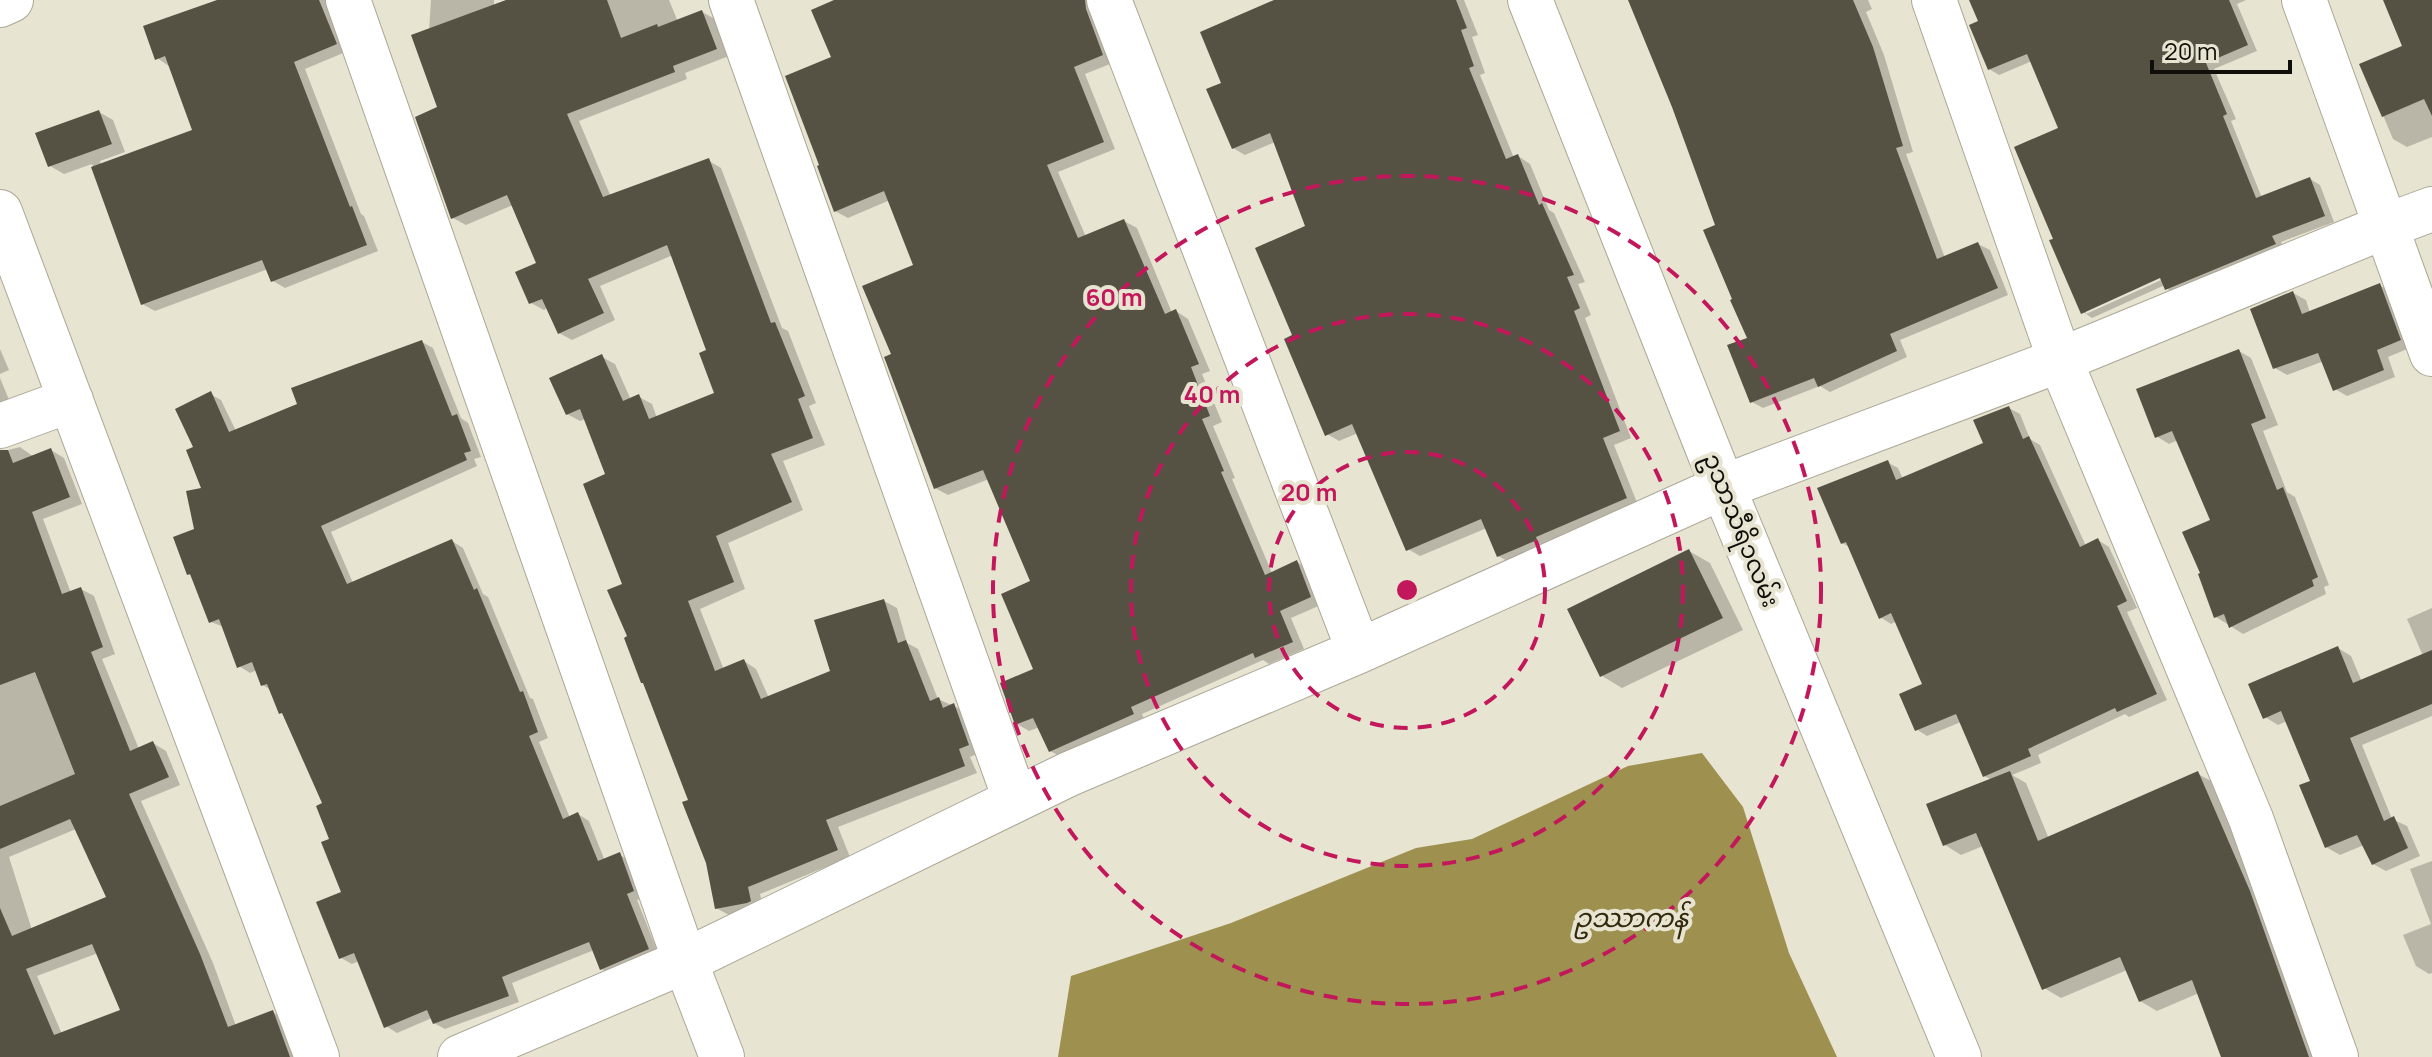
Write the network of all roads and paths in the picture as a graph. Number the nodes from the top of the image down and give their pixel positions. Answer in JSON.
{"nodes":[{"id":1,"x":11,"y":0,"type":"edge"},
{"id":2,"x":348,"y":0,"type":"edge"},
{"id":3,"x":731,"y":0,"type":"edge"},
{"id":4,"x":1109,"y":0,"type":"edge"},
{"id":5,"x":1530,"y":0,"type":"edge"},
{"id":6,"x":1934,"y":0,"type":"edge"},
{"id":7,"x":2304,"y":0,"type":"edge"},
{"id":8,"x":0,"y":5,"type":"edge"},
{"id":9,"x":2432,"y":209,"type":"edge"},
{"id":10,"x":0,"y":212,"type":"edge"},
{"id":11,"x":2386,"y":226,"type":"junction"},
{"id":12,"x":2432,"y":354,"type":"edge"},
{"id":13,"x":2060,"y":360,"type":"junction"},
{"id":14,"x":71,"y":400,"type":"junction"},
{"id":15,"x":0,"y":426,"type":"edge"},
{"id":16,"x":1723,"y":487,"type":"junction"},
{"id":17,"x":1359,"y":651,"type":"junction"},
{"id":18,"x":1015,"y":799,"type":"junction"},
{"id":19,"x":685,"y":961,"type":"junction"},
{"id":20,"x":317,"y":1057,"type":"edge"},
{"id":21,"x":460,"y":1057,"type":"edge"},
{"id":22,"x":722,"y":1057,"type":"edge"},
{"id":23,"x":1959,"y":1057,"type":"edge"},
{"id":24,"x":2336,"y":1057,"type":"edge"}],
"edges":[{"from":1,"to":8,"type":"street"},
{"from":2,"to":19,"type":"street"},
{"from":3,"to":18,"type":"street"},
{"from":4,"to":17,"type":"street"},
{"from":5,"to":16,"type":"street","name":"ဥသာသီရိ၁လမ်း"},
{"from":6,"to":13,"type":"street"},
{"from":7,"to":11,"type":"street"},
{"from":9,"to":11,"type":"street"},
{"from":10,"to":14,"type":"street"},
{"from":11,"to":12,"type":"street"},
{"from":11,"to":13,"type":"street"},
{"from":13,"to":16,"type":"street"},
{"from":13,"to":24,"type":"street"},
{"from":14,"to":15,"type":"street"},
{"from":14,"to":20,"type":"street"},
{"from":16,"to":17,"type":"street"},
{"from":16,"to":23,"type":"street","name":"ဥသာသီရိ၁လမ်း"},
{"from":17,"to":18,"type":"street"},
{"from":18,"to":19,"type":"street"},
{"from":19,"to":21,"type":"street"},
{"from":19,"to":22,"type":"street"}]}
